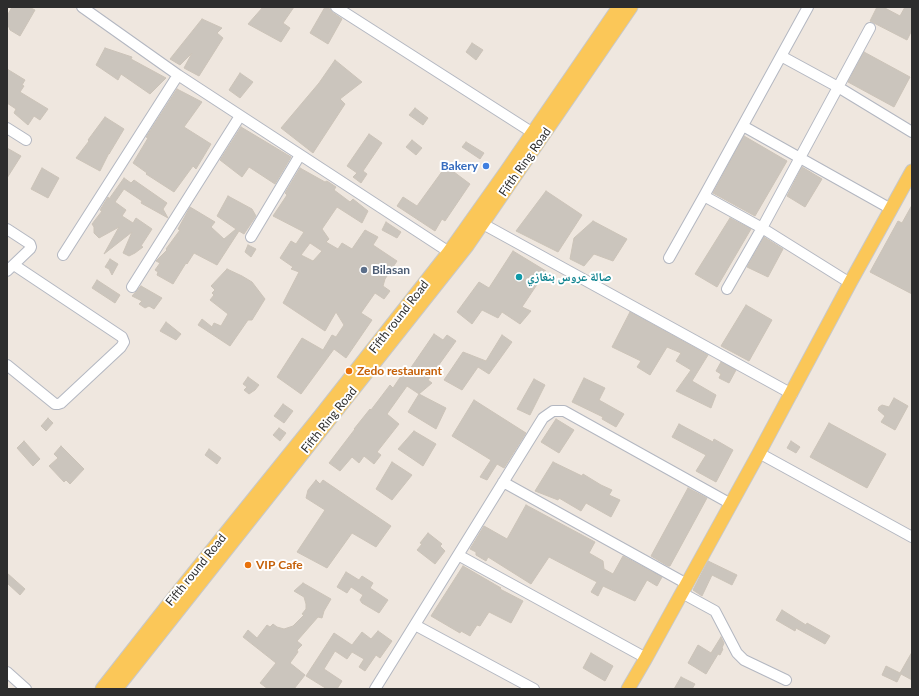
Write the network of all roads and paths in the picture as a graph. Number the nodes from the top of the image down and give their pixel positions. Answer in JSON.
{"nodes":[{"id":1,"x":82,"y":7,"type":"edge"},
{"id":2,"x":336,"y":7,"type":"edge"},
{"id":3,"x":619,"y":7,"type":"edge"},
{"id":4,"x":632,"y":7,"type":"edge"},
{"id":5,"x":808,"y":7,"type":"edge"},
{"id":6,"x":870,"y":28,"type":"dead end"},
{"id":7,"x":781,"y":56,"type":"junction"},
{"id":8,"x":178,"y":75,"type":"junction"},
{"id":9,"x":838,"y":87,"type":"junction"},
{"id":10,"x":554,"y":111,"type":"junction"},
{"id":11,"x":240,"y":116,"type":"junction"},
{"id":12,"x":743,"y":126,"type":"junction"},
{"id":13,"x":7,"y":128,"type":"edge"},
{"id":14,"x":912,"y":132,"type":"edge"},
{"id":15,"x":533,"y":134,"type":"junction"},
{"id":16,"x":26,"y":140,"type":"dead end"},
{"id":17,"x":300,"y":155,"type":"junction"},
{"id":18,"x":801,"y":158,"type":"junction"},
{"id":19,"x":912,"y":171,"type":"edge"},
{"id":20,"x":704,"y":196,"type":"junction"},
{"id":21,"x":891,"y":209,"type":"junction"},
{"id":22,"x":482,"y":224,"type":"junction"},
{"id":23,"x":762,"y":228,"type":"junction"},
{"id":24,"x":7,"y":229,"type":"edge"},
{"id":25,"x":251,"y":237,"type":"dead end"},
{"id":26,"x":449,"y":252,"type":"junction"},
{"id":27,"x":63,"y":256,"type":"dead end"},
{"id":28,"x":669,"y":258,"type":"dead end"},
{"id":29,"x":11,"y":268,"type":"edge"},
{"id":30,"x":850,"y":283,"type":"junction"},
{"id":31,"x":132,"y":286,"type":"dead end"},
{"id":32,"x":727,"y":289,"type":"dead end"},
{"id":33,"x":7,"y":365,"type":"edge"},
{"id":34,"x":792,"y":394,"type":"junction"},
{"id":35,"x":759,"y":453,"type":"junction"},
{"id":36,"x":503,"y":482,"type":"junction"},
{"id":37,"x":731,"y":504,"type":"junction"},
{"id":38,"x":912,"y":537,"type":"edge"},
{"id":39,"x":458,"y":555,"type":"junction"},
{"id":40,"x":685,"y":588,"type":"junction"},
{"id":41,"x":415,"y":625,"type":"junction"},
{"id":42,"x":646,"y":658,"type":"junction"},
{"id":43,"x":7,"y":672,"type":"edge"},
{"id":44,"x":786,"y":680,"type":"dead end"},
{"id":45,"x":26,"y":689,"type":"edge"},
{"id":46,"x":102,"y":689,"type":"edge"},
{"id":47,"x":116,"y":689,"type":"edge"},
{"id":48,"x":375,"y":689,"type":"edge"},
{"id":49,"x":534,"y":689,"type":"edge"},
{"id":50,"x":628,"y":689,"type":"edge"}],
"edges":[{"from":1,"to":8,"type":"street"},
{"from":2,"to":15,"type":"street"},
{"from":3,"to":10,"type":"main road","name":"Fifth round Road"},
{"from":4,"to":10,"type":"main road","name":"Fifth Ring Road"},
{"from":5,"to":7,"type":"street"},
{"from":6,"to":9,"type":"street"},
{"from":7,"to":9,"type":"street"},
{"from":7,"to":12,"type":"street"},
{"from":8,"to":11,"type":"street"},
{"from":8,"to":27,"type":"street"},
{"from":9,"to":14,"type":"street"},
{"from":9,"to":18,"type":"street"},
{"from":10,"to":15,"type":"main road","name":"Fifth round Road"},
{"from":10,"to":22,"type":"main road","name":"Fifth Ring Road"},
{"from":11,"to":17,"type":"street"},
{"from":11,"to":31,"type":"street"},
{"from":12,"to":18,"type":"street"},
{"from":12,"to":20,"type":"street"},
{"from":13,"to":16,"type":"street"},
{"from":15,"to":26,"type":"main road","name":"Fifth round Road"},
{"from":17,"to":25,"type":"street"},
{"from":17,"to":26,"type":"street"},
{"from":18,"to":21,"type":"street"},
{"from":18,"to":23,"type":"street"},
{"from":19,"to":21,"type":"main road"},
{"from":20,"to":23,"type":"street"},
{"from":20,"to":28,"type":"street"},
{"from":21,"to":30,"type":"main road"},
{"from":22,"to":34,"type":"street"},
{"from":22,"to":47,"type":"main road","name":"Fifth Ring Road"},
{"from":23,"to":30,"type":"street"},
{"from":23,"to":32,"type":"street"},
{"from":24,"to":29,"type":"street"},
{"from":26,"to":46,"type":"main road","name":"Fifth round Road"},
{"from":29,"to":33,"type":"street"},
{"from":30,"to":34,"type":"main road"},
{"from":34,"to":35,"type":"main road"},
{"from":35,"to":37,"type":"main road"},
{"from":35,"to":38,"type":"street"},
{"from":36,"to":37,"type":"street"},
{"from":36,"to":39,"type":"street"},
{"from":36,"to":40,"type":"street"},
{"from":37,"to":40,"type":"main road"},
{"from":39,"to":41,"type":"street"},
{"from":39,"to":42,"type":"street"},
{"from":40,"to":42,"type":"main road"},
{"from":40,"to":44,"type":"street"},
{"from":41,"to":48,"type":"street"},
{"from":41,"to":49,"type":"street"},
{"from":42,"to":50,"type":"main road"},
{"from":43,"to":45,"type":"street"}]}
